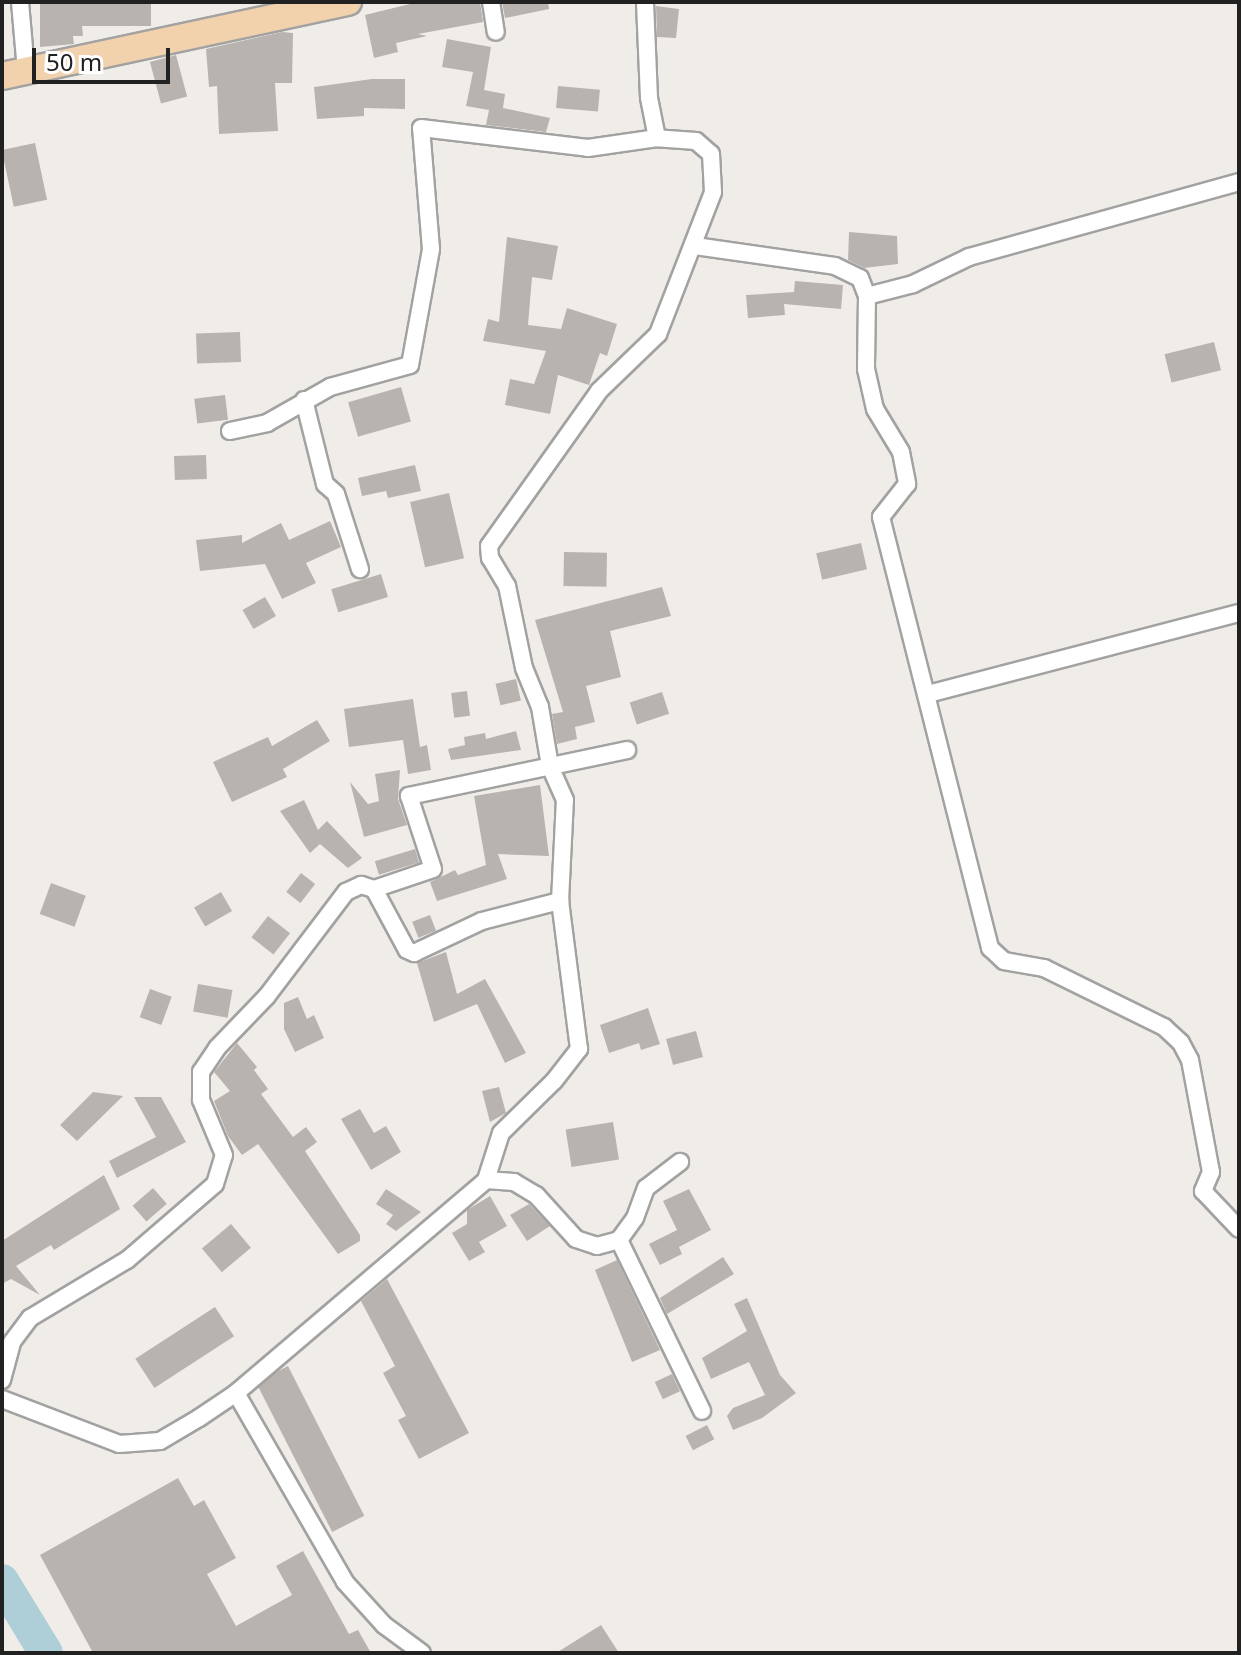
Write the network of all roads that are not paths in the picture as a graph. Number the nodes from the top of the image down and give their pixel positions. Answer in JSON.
{"nodes":[{"id":1,"x":20,"y":2,"type":"edge"},
{"id":2,"x":348,"y":2,"type":"edge"},
{"id":3,"x":491,"y":2,"type":"edge"},
{"id":4,"x":645,"y":2,"type":"edge"},
{"id":5,"x":297,"y":7,"type":"edge"},
{"id":6,"x":496,"y":32,"type":"dead end"},
{"id":7,"x":14,"y":73,"type":"edge"},
{"id":8,"x":657,"y":138,"type":"junction"},
{"id":9,"x":1239,"y":182,"type":"edge"},
{"id":10,"x":695,"y":246,"type":"junction"},
{"id":11,"x":867,"y":296,"type":"junction"},
{"id":12,"x":304,"y":400,"type":"junction"},
{"id":13,"x":230,"y":431,"type":"dead end"},
{"id":14,"x":360,"y":569,"type":"dead end"},
{"id":15,"x":1239,"y":613,"type":"edge"},
{"id":16,"x":928,"y":694,"type":"junction"},
{"id":17,"x":627,"y":750,"type":"dead end"},
{"id":18,"x":550,"y":766,"type":"junction"},
{"id":19,"x":374,"y":889,"type":"junction"},
{"id":20,"x":560,"y":901,"type":"junction"},
{"id":21,"x":680,"y":1162,"type":"dead end"},
{"id":22,"x":486,"y":1180,"type":"junction"},
{"id":23,"x":1239,"y":1229,"type":"edge"},
{"id":24,"x":619,"y":1240,"type":"junction"},
{"id":25,"x":2,"y":1380,"type":"edge"},
{"id":26,"x":236,"y":1393,"type":"junction"},
{"id":27,"x":2,"y":1399,"type":"edge"},
{"id":28,"x":702,"y":1411,"type":"dead end"},
{"id":29,"x":422,"y":1653,"type":"edge"}],
"edges":[{"from":1,"to":7,"type":"street"},
{"from":2,"to":5,"type":"main road"},
{"from":3,"to":6,"type":"street"},
{"from":4,"to":8,"type":"street"},
{"from":5,"to":7,"type":"main road"},
{"from":8,"to":10,"type":"street"},
{"from":8,"to":12,"type":"street"},
{"from":9,"to":11,"type":"street"},
{"from":10,"to":11,"type":"street"},
{"from":10,"to":18,"type":"street"},
{"from":11,"to":16,"type":"street"},
{"from":12,"to":13,"type":"street"},
{"from":12,"to":14,"type":"street"},
{"from":15,"to":16,"type":"street"},
{"from":16,"to":23,"type":"street"},
{"from":17,"to":18,"type":"street"},
{"from":18,"to":19,"type":"street"},
{"from":18,"to":20,"type":"street"},
{"from":19,"to":20,"type":"street"},
{"from":19,"to":25,"type":"street"},
{"from":20,"to":22,"type":"street"},
{"from":21,"to":24,"type":"street"},
{"from":22,"to":24,"type":"street"},
{"from":22,"to":26,"type":"street"},
{"from":24,"to":28,"type":"street"},
{"from":26,"to":27,"type":"street"},
{"from":26,"to":29,"type":"street"}]}
